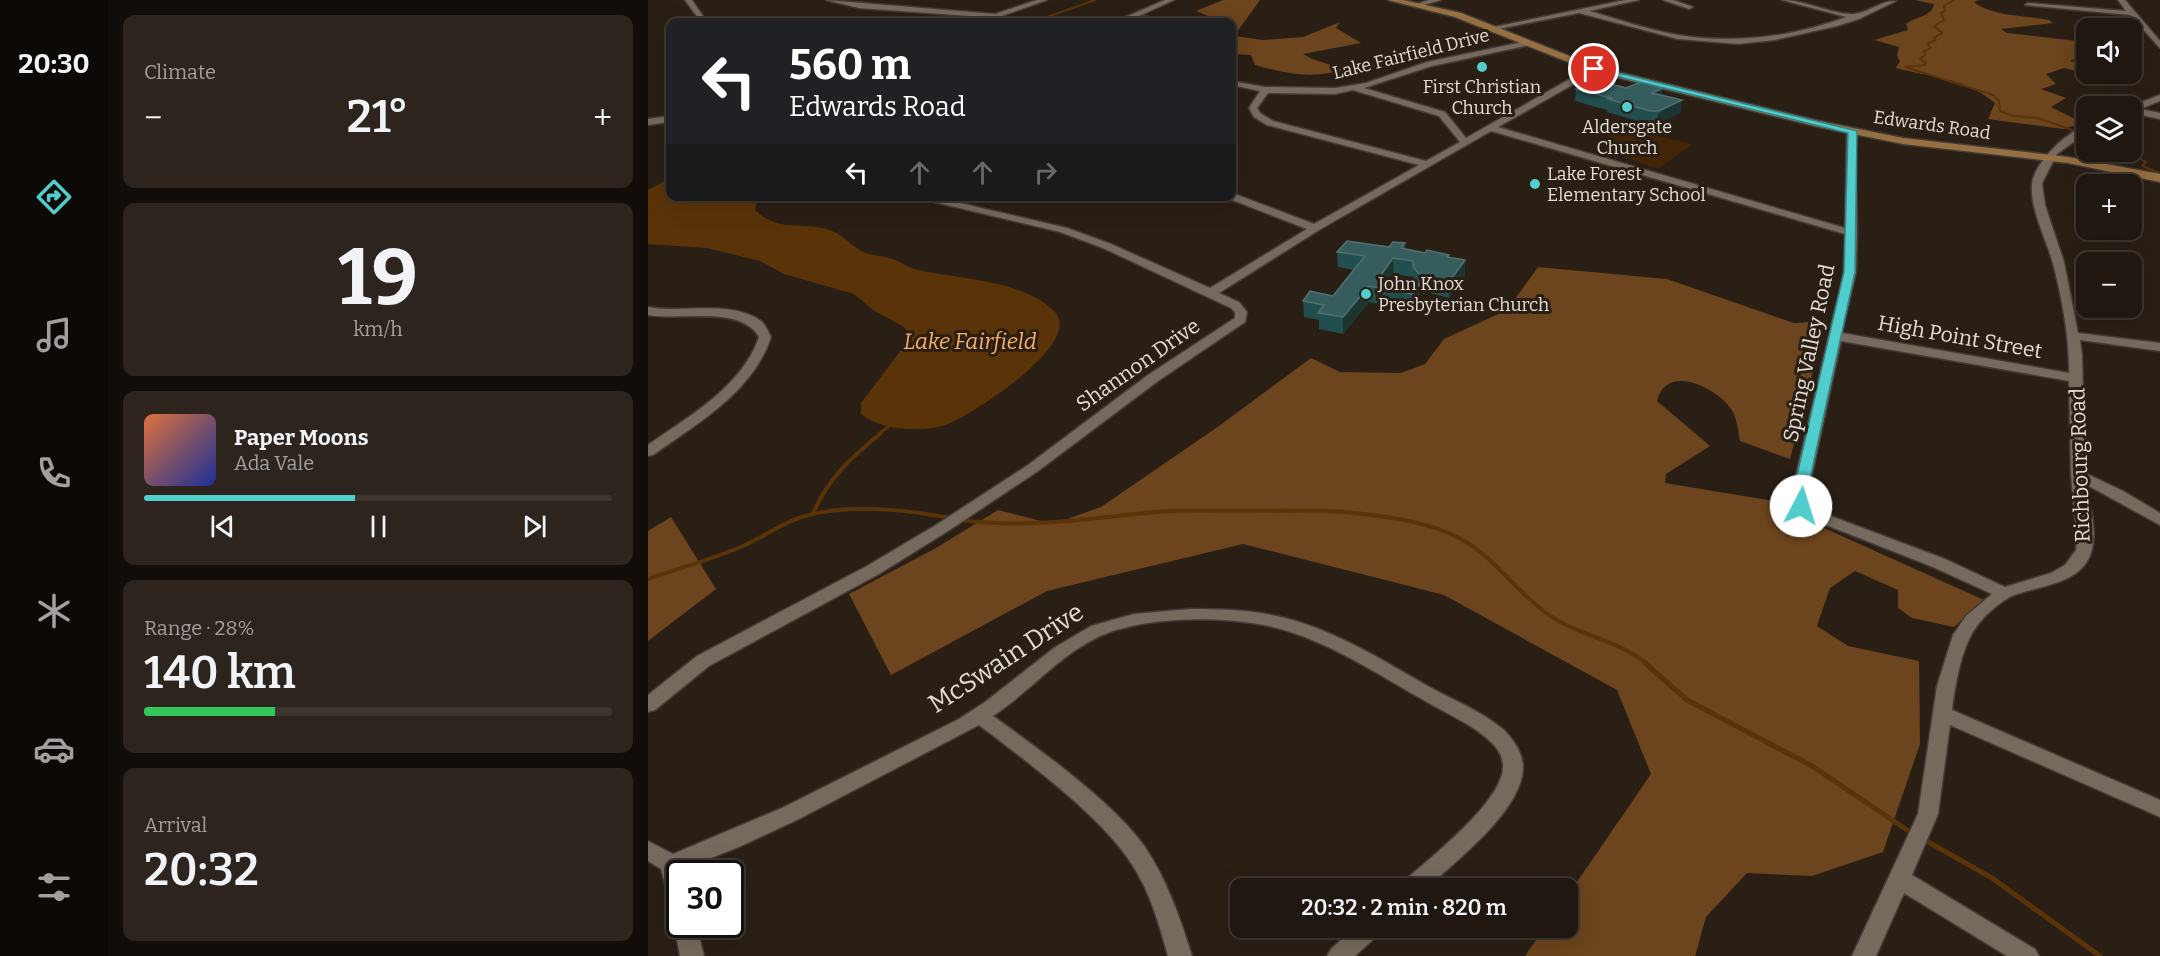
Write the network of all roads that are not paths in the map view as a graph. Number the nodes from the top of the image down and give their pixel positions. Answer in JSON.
{"nodes":[{"id":1,"x":688,"y":0,"type":"edge"},
{"id":2,"x":829,"y":0,"type":"edge"},
{"id":3,"x":1044,"y":0,"type":"edge"},
{"id":4,"x":1171,"y":0,"type":"edge"},
{"id":5,"x":1392,"y":0,"type":"edge"},
{"id":6,"x":1438,"y":0,"type":"edge"},
{"id":7,"x":1636,"y":0,"type":"edge"},
{"id":8,"x":1666,"y":0,"type":"edge"},
{"id":9,"x":1785,"y":0,"type":"edge"},
{"id":10,"x":2121,"y":0,"type":"edge"},
{"id":11,"x":1893,"y":2,"type":"dead end"},
{"id":12,"x":1417,"y":5,"type":"junction"},
{"id":13,"x":2028,"y":5,"type":"dead end"},
{"id":14,"x":1689,"y":7,"type":"dead end"},
{"id":15,"x":1579,"y":11,"type":"junction"},
{"id":16,"x":2130,"y":13,"type":"junction"},
{"id":17,"x":1130,"y":17,"type":"joint"},
{"id":18,"x":1856,"y":17,"type":"junction"},
{"id":19,"x":701,"y":18,"type":"edge"},
{"id":20,"x":1138,"y":18,"type":"edge"},
{"id":21,"x":1493,"y":28,"type":"junction"},
{"id":22,"x":1527,"y":43,"type":"junction"},
{"id":23,"x":2160,"y":46,"type":"edge"},
{"id":24,"x":1594,"y":69,"type":"junction"},
{"id":25,"x":1236,"y":84,"type":"edge"},
{"id":26,"x":1354,"y":88,"type":"junction"},
{"id":27,"x":1265,"y":90,"type":"junction"},
{"id":28,"x":2160,"y":98,"type":"edge"},
{"id":29,"x":2142,"y":105,"type":"edge"},
{"id":30,"x":2142,"y":112,"type":"edge"},
{"id":31,"x":2160,"y":116,"type":"edge"},
{"id":32,"x":666,"y":120,"type":"edge"},
{"id":33,"x":648,"y":122,"type":"edge"},
{"id":34,"x":1491,"y":128,"type":"junction"},
{"id":35,"x":1852,"y":131,"type":"junction"},
{"id":36,"x":2076,"y":136,"type":"edge"},
{"id":37,"x":1465,"y":142,"type":"junction"},
{"id":38,"x":2049,"y":158,"type":"junction"},
{"id":39,"x":1426,"y":164,"type":"junction"},
{"id":40,"x":2160,"y":178,"type":"edge"},
{"id":41,"x":1236,"y":198,"type":"edge"},
{"id":42,"x":936,"y":201,"type":"edge"},
{"id":43,"x":1315,"y":228,"type":"junction"},
{"id":44,"x":1852,"y":233,"type":"junction"},
{"id":45,"x":1211,"y":293,"type":"junction"},
{"id":46,"x":648,"y":311,"type":"edge"},
{"id":47,"x":1836,"y":336,"type":"junction"},
{"id":48,"x":2074,"y":336,"type":"junction"},
{"id":49,"x":2160,"y":347,"type":"edge"},
{"id":50,"x":2076,"y":378,"type":"junction"},
{"id":51,"x":648,"y":452,"type":"edge"},
{"id":52,"x":2078,"y":475,"type":"junction"},
{"id":53,"x":2160,"y":520,"type":"edge"},
{"id":54,"x":2004,"y":593,"type":"junction"},
{"id":55,"x":648,"y":705,"type":"edge"},
{"id":56,"x":1942,"y":712,"type":"junction"},
{"id":57,"x":980,"y":716,"type":"junction"},
{"id":58,"x":2160,"y":809,"type":"edge"},
{"id":59,"x":648,"y":850,"type":"edge"},
{"id":60,"x":682,"y":860,"type":"edge"},
{"id":61,"x":666,"y":861,"type":"edge"},
{"id":62,"x":1904,"y":870,"type":"junction"},
{"id":63,"x":1422,"y":878,"type":"edge"},
{"id":64,"x":688,"y":938,"type":"edge"},
{"id":65,"x":1359,"y":938,"type":"edge"},
{"id":66,"x":692,"y":956,"type":"edge"},
{"id":67,"x":1180,"y":956,"type":"edge"},
{"id":68,"x":1339,"y":956,"type":"edge"},
{"id":69,"x":1864,"y":956,"type":"edge"},
{"id":70,"x":2026,"y":956,"type":"edge"}],
"edges":[{"from":1,"to":19,"type":"street"},
{"from":2,"to":3,"type":"street"},
{"from":4,"to":17,"type":"street"},
{"from":5,"to":12,"type":"street","name":"Edwards Road"},
{"from":6,"to":12,"type":"street"},
{"from":7,"to":15,"type":"street"},
{"from":8,"to":14,"type":"street"},
{"from":9,"to":18,"type":"street"},
{"from":10,"to":16,"type":"street"},
{"from":11,"to":18,"type":"street"},
{"from":12,"to":21,"type":"street","name":"Edwards Road"},
{"from":13,"to":16,"type":"street"},
{"from":15,"to":18,"type":"street"},
{"from":15,"to":21,"type":"street"},
{"from":16,"to":23,"type":"street"},
{"from":17,"to":20,"type":"street"},
{"from":21,"to":22,"type":"street","name":"Edwards Road"},
{"from":22,"to":24,"type":"street","name":"Edwards Road"},
{"from":22,"to":26,"type":"street","name":"Lake Fairfield Drive"},
{"from":24,"to":34,"type":"street","name":"Shannon Drive"},
{"from":24,"to":35,"type":"street","name":"Edwards Road"},
{"from":25,"to":27,"type":"street","name":"Lake Fairfield Drive"},
{"from":26,"to":27,"type":"street","name":"Lake Fairfield Drive"},
{"from":26,"to":37,"type":"street"},
{"from":27,"to":39,"type":"street"},
{"from":28,"to":29,"type":"street"},
{"from":30,"to":31,"type":"street"},
{"from":32,"to":33,"type":"street"},
{"from":34,"to":37,"type":"street","name":"Shannon Drive"},
{"from":34,"to":44,"type":"street"},
{"from":35,"to":38,"type":"street","name":"Edwards Road"},
{"from":35,"to":44,"type":"street","name":"Spring Valley Road"},
{"from":36,"to":38,"type":"street","name":"Richbourg Road"},
{"from":37,"to":39,"type":"street","name":"Shannon Drive"},
{"from":38,"to":40,"type":"street","name":"Edwards Road"},
{"from":38,"to":48,"type":"street","name":"Richbourg Road"},
{"from":39,"to":43,"type":"street","name":"Shannon Drive"},
{"from":41,"to":43,"type":"street"},
{"from":42,"to":45,"type":"street"},
{"from":43,"to":45,"type":"street","name":"Shannon Drive"},
{"from":44,"to":47,"type":"street","name":"Spring Valley Road"},
{"from":45,"to":55,"type":"street","name":"Shannon Drive"},
{"from":46,"to":51,"type":"street"},
{"from":47,"to":50,"type":"street","name":"High Point Street"},
{"from":47,"to":54,"type":"street","name":"Spring Valley Road"},
{"from":48,"to":49,"type":"street"},
{"from":48,"to":50,"type":"street","name":"Richbourg Road"},
{"from":50,"to":52,"type":"street","name":"Richbourg Road"},
{"from":52,"to":53,"type":"street"},
{"from":52,"to":54,"type":"street","name":"Richbourg Road"},
{"from":54,"to":56,"type":"street","name":"Richbourg Road"},
{"from":56,"to":58,"type":"street"},
{"from":56,"to":62,"type":"street","name":"Richbourg Road"},
{"from":57,"to":60,"type":"street","name":"McSwain Drive"},
{"from":57,"to":63,"type":"street","name":"McSwain Drive"},
{"from":57,"to":67,"type":"street"},
{"from":59,"to":61,"type":"street"},
{"from":62,"to":69,"type":"street","name":"Richbourg Road"},
{"from":62,"to":70,"type":"street"},
{"from":64,"to":66,"type":"street"},
{"from":65,"to":68,"type":"street"}]}
